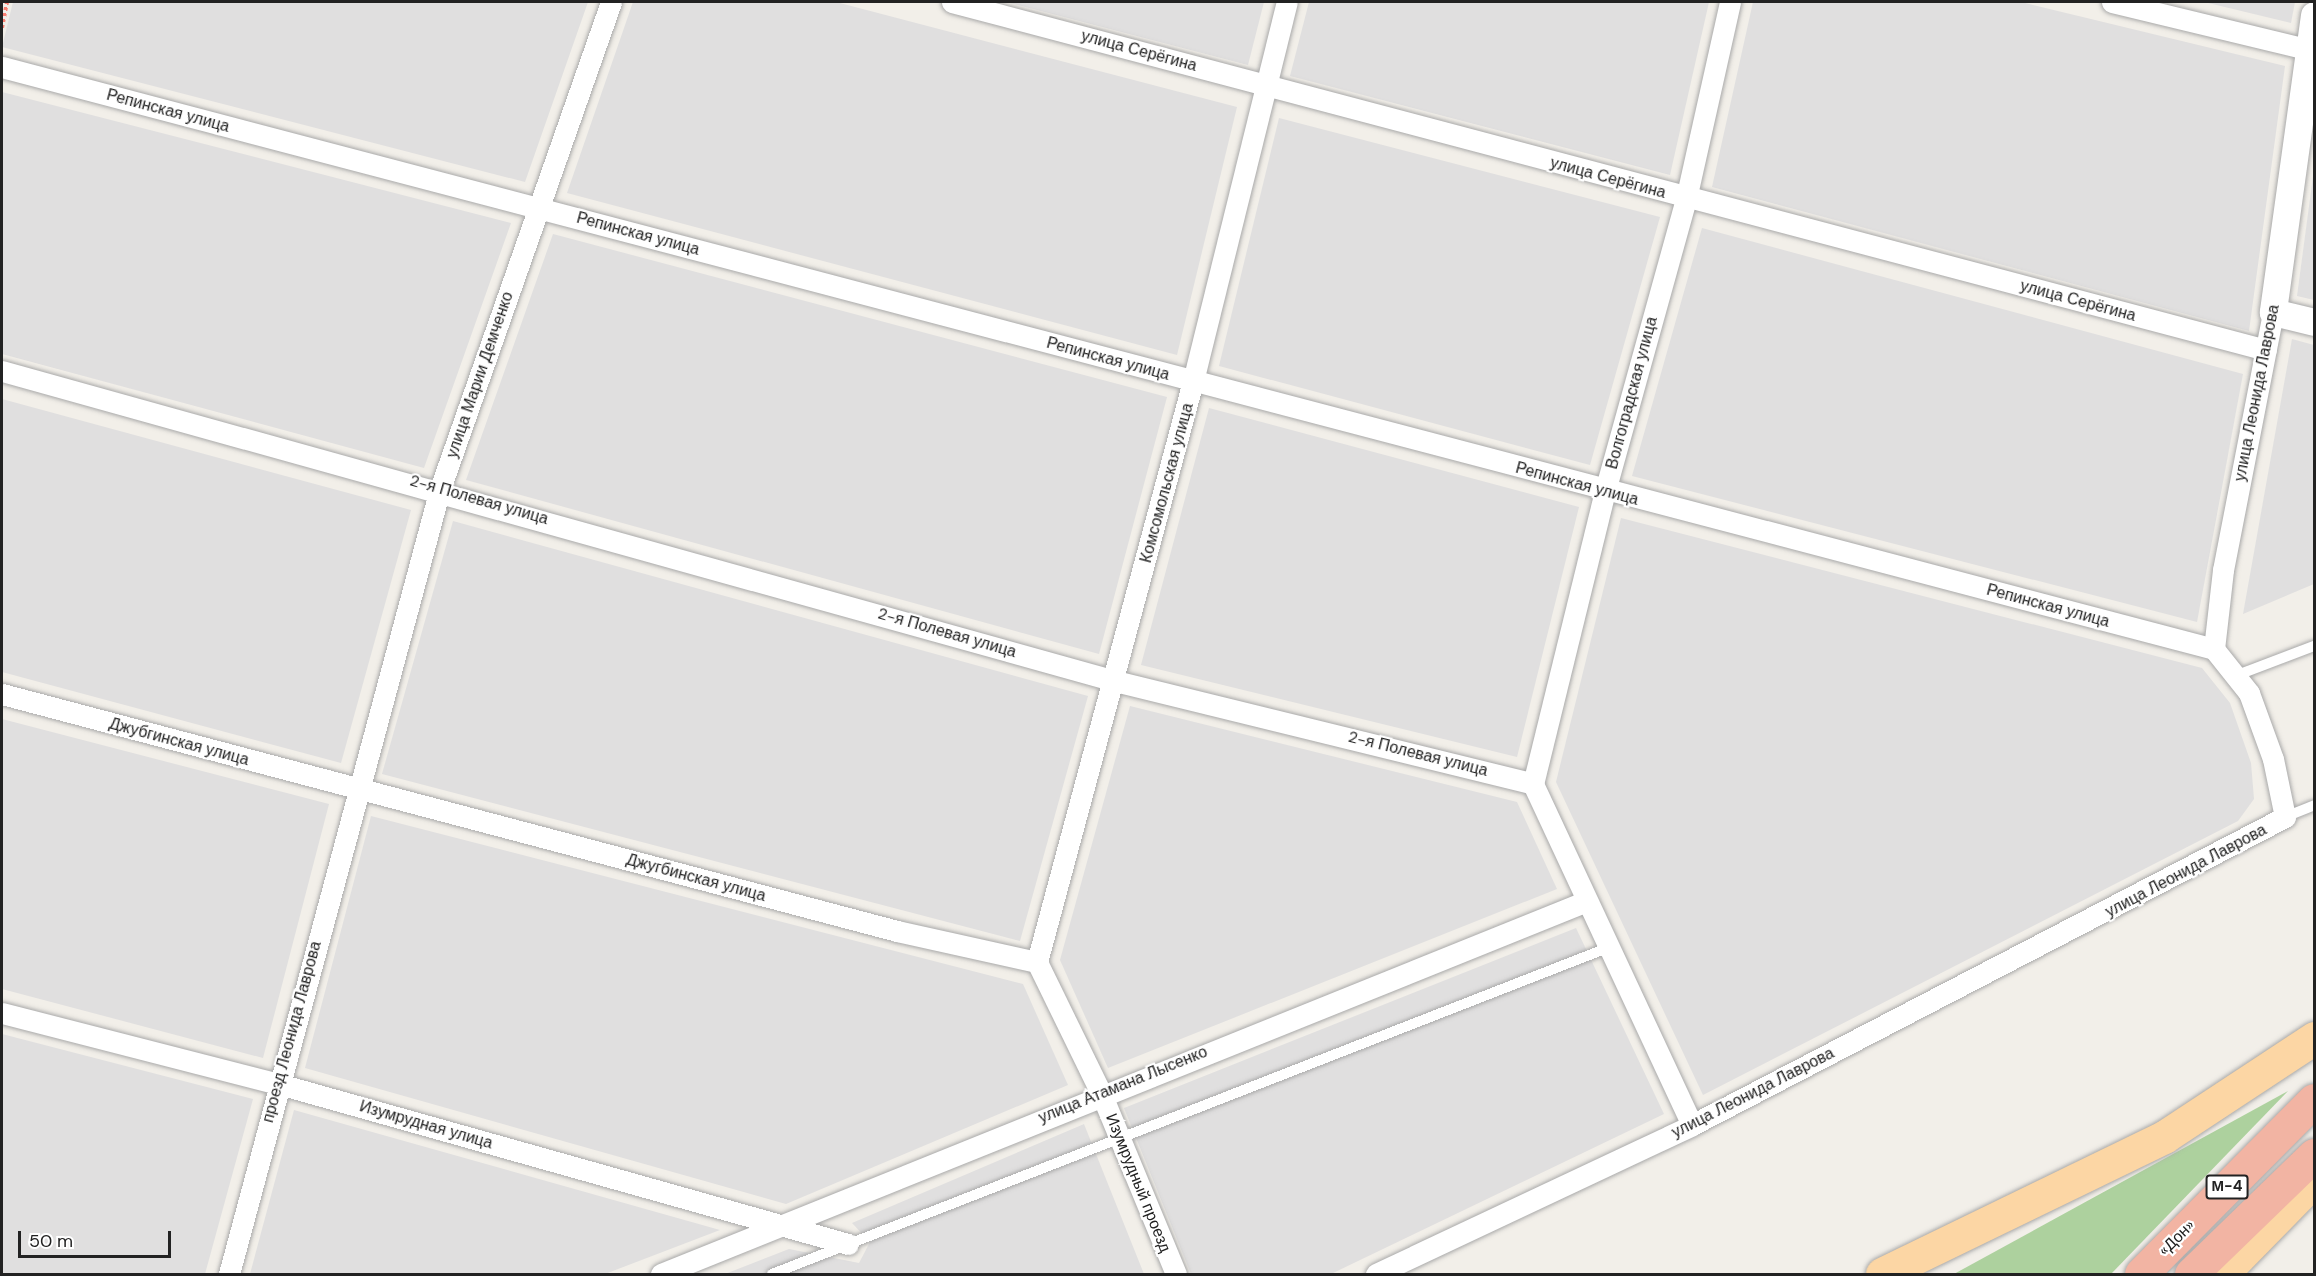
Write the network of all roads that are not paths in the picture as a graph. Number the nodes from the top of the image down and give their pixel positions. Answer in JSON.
{"nodes":[{"id":1,"x":611,"y":2,"type":"edge"},
{"id":2,"x":952,"y":2,"type":"edge"},
{"id":3,"x":1287,"y":2,"type":"edge"},
{"id":4,"x":1730,"y":2,"type":"edge"},
{"id":5,"x":2112,"y":2,"type":"edge"},
{"id":6,"x":2314,"y":15,"type":"edge"},
{"id":7,"x":2312,"y":50,"type":"edge"},
{"id":8,"x":2,"y":67,"type":"edge"},
{"id":9,"x":1266,"y":85,"type":"junction"},
{"id":10,"x":1686,"y":199,"type":"junction"},
{"id":11,"x":539,"y":208,"type":"junction"},
{"id":12,"x":2273,"y":312,"type":"junction"},
{"id":13,"x":2314,"y":322,"type":"edge"},
{"id":14,"x":2266,"y":350,"type":"junction"},
{"id":15,"x":2,"y":371,"type":"edge"},
{"id":16,"x":1193,"y":381,"type":"junction"},
{"id":17,"x":440,"y":489,"type":"junction"},
{"id":18,"x":1605,"y":491,"type":"junction"},
{"id":19,"x":2314,"y":646,"type":"edge"},
{"id":20,"x":2214,"y":649,"type":"junction"},
{"id":21,"x":2235,"y":676,"type":"junction"},
{"id":22,"x":1115,"y":681,"type":"junction"},
{"id":23,"x":2,"y":694,"type":"edge"},
{"id":24,"x":1533,"y":784,"type":"junction"},
{"id":25,"x":356,"y":789,"type":"junction"},
{"id":26,"x":2314,"y":805,"type":"edge"},
{"id":27,"x":2285,"y":817,"type":"junction"},
{"id":28,"x":1587,"y":901,"type":"junction"},
{"id":29,"x":1610,"y":947,"type":"junction"},
{"id":30,"x":1037,"y":962,"type":"junction"},
{"id":31,"x":2,"y":1013,"type":"edge"},
{"id":32,"x":2314,"y":1038,"type":"edge"},
{"id":33,"x":279,"y":1083,"type":"junction"},
{"id":34,"x":1101,"y":1093,"type":"junction"},
{"id":35,"x":2314,"y":1100,"type":"edge"},
{"id":36,"x":1692,"y":1125,"type":"junction"},
{"id":37,"x":1120,"y":1138,"type":"junction"},
{"id":38,"x":2314,"y":1155,"type":"edge"},
{"id":39,"x":2314,"y":1180,"type":"edge"},
{"id":40,"x":788,"y":1227,"type":"junction"},
{"id":41,"x":848,"y":1244,"type":"junction"},
{"id":42,"x":229,"y":1275,"type":"edge"},
{"id":43,"x":660,"y":1275,"type":"edge"},
{"id":44,"x":772,"y":1275,"type":"edge"},
{"id":45,"x":1176,"y":1275,"type":"edge"},
{"id":46,"x":1376,"y":1275,"type":"edge"},
{"id":47,"x":1882,"y":1275,"type":"edge"},
{"id":48,"x":2141,"y":1275,"type":"edge"},
{"id":49,"x":2192,"y":1275,"type":"edge"},
{"id":50,"x":2222,"y":1275,"type":"edge"}],
"edges":[{"from":1,"to":11,"type":"street","name":"улица Марии Демченко"},
{"from":2,"to":9,"type":"street","name":"улица Серёгина"},
{"from":3,"to":9,"type":"street","name":"Комсомольская улица"},
{"from":4,"to":10,"type":"street","name":"Волгоградская улица"},
{"from":5,"to":7,"type":"street"},
{"from":6,"to":7,"type":"street","name":"улица Леонида Лаврова"},
{"from":7,"to":12,"type":"street","name":"улица Леонида Лаврова"},
{"from":8,"to":11,"type":"street","name":"Репинская улица"},
{"from":9,"to":10,"type":"street","name":"улица Серёгина"},
{"from":9,"to":16,"type":"street","name":"Комсомольская улица"},
{"from":10,"to":14,"type":"street","name":"улица Серёгина"},
{"from":10,"to":18,"type":"street","name":"Волгоградская улица"},
{"from":11,"to":16,"type":"street","name":"Репинская улица"},
{"from":11,"to":17,"type":"street","name":"улица Марии Демченко"},
{"from":12,"to":13,"type":"street"},
{"from":12,"to":14,"type":"street","name":"улица Леонида Лаврова"},
{"from":14,"to":20,"type":"street","name":"улица Леонида Лаврова"},
{"from":15,"to":17,"type":"street","name":"2-я Полевая улица"},
{"from":16,"to":18,"type":"street","name":"Репинская улица"},
{"from":16,"to":22,"type":"street","name":"Комсомольская улица"},
{"from":17,"to":22,"type":"street","name":"2-я Полевая улица"},
{"from":17,"to":25,"type":"street","name":"улица Марии Демченко"},
{"from":18,"to":20,"type":"street","name":"Репинская улица"},
{"from":18,"to":24,"type":"street","name":"Волгоградская улица"},
{"from":19,"to":21,"type":"lane"},
{"from":20,"to":21,"type":"street","name":"улица Леонида Лаврова"},
{"from":21,"to":27,"type":"street","name":"улица Леонида Лаврова"},
{"from":22,"to":24,"type":"street","name":"2-я Полевая улица"},
{"from":22,"to":30,"type":"street","name":"Комсомольская улица"},
{"from":23,"to":25,"type":"street","name":"Джубгинская улица"},
{"from":24,"to":28,"type":"street"},
{"from":25,"to":30,"type":"street","name":"Джугбинская улица"},
{"from":25,"to":33,"type":"street","name":"проезд Леонида Лаврова"},
{"from":26,"to":27,"type":"lane"},
{"from":27,"to":36,"type":"street","name":"улица Леонида Лаврова"},
{"from":28,"to":29,"type":"street"},
{"from":28,"to":34,"type":"street","name":"улица Атамана Лысенко"},
{"from":29,"to":36,"type":"street"},
{"from":29,"to":37,"type":"lane"},
{"from":30,"to":34,"type":"street","name":"Изумрудный проезд"},
{"from":31,"to":33,"type":"street","name":"Изумрудная улица"},
{"from":32,"to":47,"type":"main road"},
{"from":33,"to":40,"type":"street","name":"Изумрудная улица"},
{"from":33,"to":42,"type":"street","name":"проезд Леонида Лаврова"},
{"from":34,"to":37,"type":"street","name":"Изумрудный проезд"},
{"from":34,"to":40,"type":"street","name":"улица Атамана Лысенко"},
{"from":35,"to":48,"type":"highway","name":"«Дон»","number":"М-4"},
{"from":36,"to":46,"type":"street","name":"улица Леонида Лаврова"},
{"from":37,"to":41,"type":"lane"},
{"from":37,"to":45,"type":"street","name":"Изумрудный проезд"},
{"from":38,"to":49,"type":"highway","number":"М-4"},
{"from":39,"to":50,"type":"main road"},
{"from":40,"to":41,"type":"street","name":"Изумрудная улица"},
{"from":40,"to":43,"type":"street","name":"улица Атамана Лысенко"},
{"from":41,"to":44,"type":"lane"}]}
